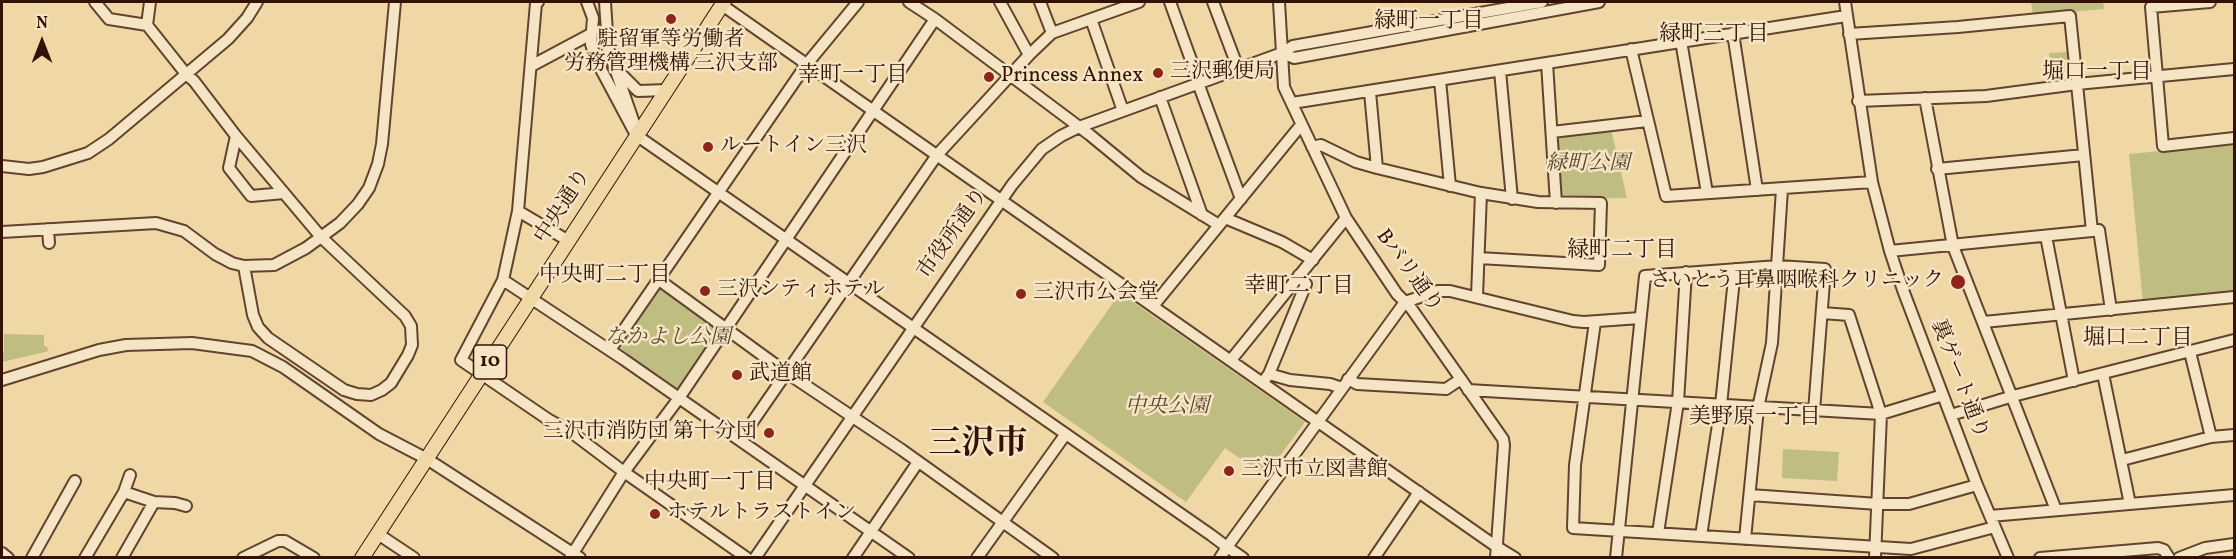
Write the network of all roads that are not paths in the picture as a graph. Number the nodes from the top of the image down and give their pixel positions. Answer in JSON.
{"nodes":[{"id":1,"x":95,"y":2,"type":"edge"},
{"id":2,"x":150,"y":2,"type":"edge"},
{"id":3,"x":257,"y":2,"type":"edge"},
{"id":4,"x":395,"y":2,"type":"edge"},
{"id":5,"x":538,"y":2,"type":"edge"},
{"id":6,"x":587,"y":2,"type":"edge"},
{"id":7,"x":605,"y":2,"type":"edge"},
{"id":8,"x":858,"y":2,"type":"edge"},
{"id":9,"x":909,"y":2,"type":"edge"},
{"id":10,"x":1000,"y":2,"type":"edge"},
{"id":11,"x":1040,"y":2,"type":"edge"},
{"id":12,"x":1139,"y":2,"type":"edge"},
{"id":13,"x":1170,"y":2,"type":"edge"},
{"id":14,"x":1213,"y":2,"type":"edge"},
{"id":15,"x":1279,"y":2,"type":"edge"},
{"id":16,"x":1542,"y":2,"type":"edge"},
{"id":17,"x":1599,"y":2,"type":"edge"},
{"id":18,"x":1845,"y":2,"type":"edge"},
{"id":19,"x":2210,"y":2,"type":"edge"},
{"id":20,"x":723,"y":3,"type":"edge"},
{"id":21,"x":1846,"y":16,"type":"junction"},
{"id":22,"x":936,"y":18,"type":"junction"},
{"id":23,"x":1091,"y":19,"type":"junction"},
{"id":24,"x":147,"y":25,"type":"junction"},
{"id":25,"x":1052,"y":33,"type":"junction"},
{"id":26,"x":1733,"y":33,"type":"junction"},
{"id":27,"x":591,"y":34,"type":"junction"},
{"id":28,"x":1849,"y":34,"type":"junction"},
{"id":29,"x":1681,"y":41,"type":"junction"},
{"id":30,"x":1631,"y":49,"type":"junction"},
{"id":31,"x":1282,"y":53,"type":"junction"},
{"id":32,"x":1029,"y":55,"type":"junction"},
{"id":33,"x":1547,"y":63,"type":"junction"},
{"id":34,"x":806,"y":65,"type":"junction"},
{"id":35,"x":531,"y":66,"type":"junction"},
{"id":36,"x":614,"y":66,"type":"junction"},
{"id":37,"x":1238,"y":68,"type":"junction"},
{"id":38,"x":2235,"y":69,"type":"edge"},
{"id":39,"x":1500,"y":71,"type":"junction"},
{"id":40,"x":186,"y":74,"type":"junction"},
{"id":41,"x":1010,"y":75,"type":"junction"},
{"id":42,"x":2157,"y":77,"type":"junction"},
{"id":43,"x":1440,"y":80,"type":"junction"},
{"id":44,"x":1198,"y":82,"type":"junction"},
{"id":45,"x":2077,"y":84,"type":"junction"},
{"id":46,"x":667,"y":90,"type":"junction"},
{"id":47,"x":1370,"y":92,"type":"junction"},
{"id":48,"x":1160,"y":97,"type":"junction"},
{"id":49,"x":1926,"y":98,"type":"junction"},
{"id":50,"x":1858,"y":101,"type":"junction"},
{"id":51,"x":1292,"y":103,"type":"junction"},
{"id":52,"x":872,"y":110,"type":"junction"},
{"id":53,"x":1123,"y":111,"type":"junction"},
{"id":54,"x":1647,"y":121,"type":"junction"},
{"id":55,"x":1301,"y":125,"type":"junction"},
{"id":56,"x":1079,"y":128,"type":"junction"},
{"id":57,"x":1552,"y":132,"type":"junction"},
{"id":58,"x":636,"y":135,"type":"junction"},
{"id":59,"x":236,"y":136,"type":"junction"},
{"id":60,"x":2235,"y":138,"type":"edge"},
{"id":61,"x":1312,"y":147,"type":"junction"},
{"id":62,"x":937,"y":155,"type":"junction"},
{"id":63,"x":2084,"y":155,"type":"junction"},
{"id":64,"x":2,"y":166,"type":"edge"},
{"id":65,"x":1377,"y":168,"type":"junction"},
{"id":66,"x":1937,"y":168,"type":"junction"},
{"id":67,"x":1872,"y":182,"type":"junction"},
{"id":68,"x":1450,"y":186,"type":"junction"},
{"id":69,"x":1782,"y":189,"type":"junction"},
{"id":70,"x":1757,"y":190,"type":"junction"},
{"id":71,"x":719,"y":192,"type":"junction"},
{"id":72,"x":284,"y":193,"type":"junction"},
{"id":73,"x":1481,"y":193,"type":"junction"},
{"id":74,"x":1707,"y":193,"type":"junction"},
{"id":75,"x":1241,"y":199,"type":"junction"},
{"id":76,"x":1512,"y":199,"type":"junction"},
{"id":77,"x":1001,"y":200,"type":"junction"},
{"id":78,"x":1556,"y":203,"type":"junction"},
{"id":79,"x":518,"y":210,"type":"junction"},
{"id":80,"x":1202,"y":214,"type":"junction"},
{"id":81,"x":1346,"y":218,"type":"junction"},
{"id":82,"x":1222,"y":221,"type":"junction"},
{"id":83,"x":48,"y":230,"type":"junction"},
{"id":84,"x":2091,"y":231,"type":"junction"},
{"id":85,"x":2,"y":232,"type":"edge"},
{"id":86,"x":2046,"y":236,"type":"junction"},
{"id":87,"x":321,"y":237,"type":"junction"},
{"id":88,"x":786,"y":239,"type":"junction"},
{"id":89,"x":567,"y":240,"type":"junction"},
{"id":90,"x":49,"y":243,"type":"dead end"},
{"id":91,"x":1953,"y":246,"type":"junction"},
{"id":92,"x":1890,"y":251,"type":"junction"},
{"id":93,"x":1479,"y":258,"type":"junction"},
{"id":94,"x":1313,"y":260,"type":"junction"},
{"id":95,"x":244,"y":266,"type":"junction"},
{"id":96,"x":1778,"y":266,"type":"junction"},
{"id":97,"x":1735,"y":269,"type":"junction"},
{"id":98,"x":1686,"y":272,"type":"junction"},
{"id":99,"x":1299,"y":275,"type":"junction"},
{"id":100,"x":503,"y":280,"type":"junction"},
{"id":101,"x":659,"y":280,"type":"junction"},
{"id":102,"x":849,"y":283,"type":"junction"},
{"id":103,"x":1477,"y":296,"type":"junction"},
{"id":104,"x":2235,"y":297,"type":"edge"},
{"id":105,"x":531,"y":298,"type":"junction"},
{"id":106,"x":1404,"y":302,"type":"junction"},
{"id":107,"x":1153,"y":306,"type":"junction"},
{"id":108,"x":2111,"y":310,"type":"junction"},
{"id":109,"x":1822,"y":313,"type":"junction"},
{"id":110,"x":2060,"y":315,"type":"junction"},
{"id":111,"x":1640,"y":318,"type":"junction"},
{"id":112,"x":1595,"y":322,"type":"junction"},
{"id":113,"x":1984,"y":322,"type":"junction"},
{"id":114,"x":726,"y":327,"type":"junction"},
{"id":115,"x":913,"y":328,"type":"junction"},
{"id":116,"x":2235,"y":340,"type":"edge"},
{"id":117,"x":610,"y":350,"type":"junction"},
{"id":118,"x":2190,"y":352,"type":"junction"},
{"id":119,"x":1232,"y":360,"type":"junction"},
{"id":120,"x":787,"y":373,"type":"junction"},
{"id":121,"x":2103,"y":374,"type":"junction"},
{"id":122,"x":482,"y":375,"type":"junction"},
{"id":123,"x":1266,"y":378,"type":"junction"},
{"id":124,"x":1461,"y":379,"type":"junction"},
{"id":125,"x":2,"y":380,"type":"edge"},
{"id":126,"x":2074,"y":381,"type":"junction"},
{"id":127,"x":1345,"y":384,"type":"junction"},
{"id":128,"x":1468,"y":390,"type":"junction"},
{"id":129,"x":1943,"y":395,"type":"junction"},
{"id":130,"x":1585,"y":396,"type":"junction"},
{"id":131,"x":2013,"y":396,"type":"junction"},
{"id":132,"x":679,"y":398,"type":"junction"},
{"id":133,"x":1631,"y":399,"type":"junction"},
{"id":134,"x":1678,"y":402,"type":"junction"},
{"id":135,"x":1721,"y":405,"type":"junction"},
{"id":136,"x":1758,"y":408,"type":"junction"},
{"id":137,"x":1814,"y":411,"type":"junction"},
{"id":138,"x":1881,"y":414,"type":"junction"},
{"id":139,"x":1951,"y":415,"type":"junction"},
{"id":140,"x":852,"y":416,"type":"junction"},
{"id":141,"x":1317,"y":422,"type":"junction"},
{"id":142,"x":1065,"y":435,"type":"junction"},
{"id":143,"x":2235,"y":435,"type":"edge"},
{"id":144,"x":2211,"y":437,"type":"junction"},
{"id":145,"x":740,"y":440,"type":"junction"},
{"id":146,"x":427,"y":459,"type":"junction"},
{"id":147,"x":2122,"y":460,"type":"junction"},
{"id":148,"x":918,"y":462,"type":"junction"},
{"id":149,"x":624,"y":472,"type":"junction"},
{"id":150,"x":130,"y":475,"type":"dead end"},
{"id":151,"x":75,"y":482,"type":"dead end"},
{"id":152,"x":1977,"y":484,"type":"junction"},
{"id":153,"x":804,"y":485,"type":"junction"},
{"id":154,"x":124,"y":492,"type":"junction"},
{"id":155,"x":1419,"y":492,"type":"junction"},
{"id":156,"x":1750,"y":495,"type":"junction"},
{"id":157,"x":2235,"y":495,"type":"edge"},
{"id":158,"x":154,"y":502,"type":"junction"},
{"id":159,"x":1878,"y":504,"type":"junction"},
{"id":160,"x":2130,"y":504,"type":"junction"},
{"id":161,"x":186,"y":506,"type":"dead end"},
{"id":162,"x":2056,"y":510,"type":"junction"},
{"id":163,"x":1002,"y":521,"type":"junction"},
{"id":164,"x":1993,"y":522,"type":"junction"},
{"id":165,"x":872,"y":531,"type":"junction"},
{"id":166,"x":1618,"y":531,"type":"junction"},
{"id":167,"x":1658,"y":533,"type":"junction"},
{"id":168,"x":378,"y":534,"type":"junction"},
{"id":169,"x":1701,"y":536,"type":"junction"},
{"id":170,"x":1745,"y":539,"type":"junction"},
{"id":171,"x":2235,"y":544,"type":"edge"},
{"id":172,"x":1227,"y":547,"type":"junction"},
{"id":173,"x":1497,"y":552,"type":"edge"},
{"id":174,"x":2,"y":553,"type":"edge"},
{"id":175,"x":1876,"y":553,"type":"edge"},
{"id":176,"x":300,"y":554,"type":"edge"},
{"id":177,"x":574,"y":556,"type":"edge"},
{"id":178,"x":8,"y":558,"type":"edge"},
{"id":179,"x":32,"y":558,"type":"edge"},
{"id":180,"x":85,"y":558,"type":"edge"},
{"id":181,"x":122,"y":558,"type":"edge"},
{"id":182,"x":243,"y":558,"type":"edge"},
{"id":183,"x":314,"y":558,"type":"edge"},
{"id":184,"x":362,"y":558,"type":"edge"},
{"id":185,"x":414,"y":558,"type":"edge"},
{"id":186,"x":747,"y":558,"type":"edge"},
{"id":187,"x":755,"y":558,"type":"edge"},
{"id":188,"x":853,"y":558,"type":"edge"},
{"id":189,"x":909,"y":558,"type":"edge"},
{"id":190,"x":977,"y":558,"type":"edge"},
{"id":191,"x":1053,"y":558,"type":"edge"},
{"id":192,"x":1220,"y":558,"type":"edge"},
{"id":193,"x":1243,"y":558,"type":"edge"},
{"id":194,"x":1374,"y":558,"type":"edge"},
{"id":195,"x":1515,"y":558,"type":"edge"},
{"id":196,"x":1616,"y":558,"type":"edge"},
{"id":197,"x":2008,"y":558,"type":"edge"},
{"id":198,"x":2040,"y":558,"type":"edge"},
{"id":199,"x":2169,"y":558,"type":"edge"},
{"id":200,"x":2179,"y":558,"type":"edge"}],
"edges":[{"from":1,"to":24,"type":"street"},
{"from":2,"to":24,"type":"street"},
{"from":3,"to":40,"type":"street"},
{"from":4,"to":87,"type":"street"},
{"from":5,"to":35,"type":"street"},
{"from":6,"to":27,"type":"street"},
{"from":7,"to":36,"type":"street"},
{"from":8,"to":34,"type":"street"},
{"from":9,"to":22,"type":"street"},
{"from":10,"to":32,"type":"street"},
{"from":11,"to":25,"type":"street"},
{"from":12,"to":23,"type":"street"},
{"from":13,"to":44,"type":"street"},
{"from":14,"to":37,"type":"street"},
{"from":15,"to":31,"type":"street","name":"Bバリ通り"},
{"from":16,"to":31,"type":"street","name":"市役所通り"},
{"from":17,"to":31,"type":"street","name":"市役所通り"},
{"from":18,"to":21,"type":"street","name":"裏ゲート通り"},
{"from":19,"to":42,"type":"street"},
{"from":20,"to":34,"type":"street"},
{"from":20,"to":46,"type":"main road","name":"中央通り","number":"10"},
{"from":21,"to":26,"type":"street"},
{"from":21,"to":28,"type":"street","name":"裏ゲート通り"},
{"from":22,"to":41,"type":"street"},
{"from":22,"to":52,"type":"street"},
{"from":23,"to":25,"type":"street"},
{"from":23,"to":53,"type":"street"},
{"from":24,"to":40,"type":"street"},
{"from":25,"to":32,"type":"street"},
{"from":26,"to":29,"type":"street"},
{"from":26,"to":70,"type":"street"},
{"from":27,"to":35,"type":"street"},
{"from":27,"to":58,"type":"street"},
{"from":28,"to":45,"type":"street"},
{"from":28,"to":50,"type":"street","name":"裏ゲート通り"},
{"from":29,"to":30,"type":"street"},
{"from":29,"to":74,"type":"street"},
{"from":30,"to":33,"type":"street"},
{"from":30,"to":54,"type":"street"},
{"from":31,"to":37,"type":"street","name":"市役所通り"},
{"from":31,"to":51,"type":"street","name":"Bバリ通り"},
{"from":32,"to":41,"type":"street"},
{"from":33,"to":39,"type":"street"},
{"from":33,"to":57,"type":"street"},
{"from":34,"to":52,"type":"street"},
{"from":34,"to":71,"type":"street"},
{"from":35,"to":79,"type":"street"},
{"from":36,"to":46,"type":"street"},
{"from":36,"to":58,"type":"street"},
{"from":37,"to":44,"type":"street","name":"市役所通り"},
{"from":38,"to":42,"type":"street"},
{"from":39,"to":43,"type":"street"},
{"from":39,"to":76,"type":"street"},
{"from":40,"to":59,"type":"street"},
{"from":40,"to":64,"type":"street"},
{"from":41,"to":56,"type":"street"},
{"from":41,"to":62,"type":"street"},
{"from":42,"to":45,"type":"street"},
{"from":42,"to":60,"type":"street"},
{"from":43,"to":47,"type":"street"},
{"from":43,"to":68,"type":"street"},
{"from":44,"to":48,"type":"street","name":"市役所通り"},
{"from":44,"to":75,"type":"street"},
{"from":45,"to":49,"type":"street"},
{"from":45,"to":63,"type":"street"},
{"from":46,"to":58,"type":"main road","name":"中央通り","number":"10"},
{"from":47,"to":51,"type":"street"},
{"from":47,"to":65,"type":"street"},
{"from":48,"to":53,"type":"street","name":"市役所通り"},
{"from":48,"to":80,"type":"street"},
{"from":49,"to":50,"type":"street"},
{"from":49,"to":66,"type":"street"},
{"from":50,"to":67,"type":"street","name":"裏ゲート通り"},
{"from":51,"to":55,"type":"street","name":"Bバリ通り"},
{"from":52,"to":62,"type":"street"},
{"from":52,"to":88,"type":"street"},
{"from":53,"to":56,"type":"street","name":"市役所通り"},
{"from":54,"to":57,"type":"street"},
{"from":54,"to":74,"type":"street"},
{"from":55,"to":61,"type":"street","name":"Bバリ通り"},
{"from":55,"to":75,"type":"street"},
{"from":56,"to":77,"type":"street","name":"市役所通り"},
{"from":56,"to":80,"type":"street"},
{"from":57,"to":78,"type":"street"},
{"from":58,"to":71,"type":"street"},
{"from":58,"to":89,"type":"main road","name":"中央通り","number":"10"},
{"from":59,"to":72,"type":"street"},
{"from":59,"to":72,"type":"street"},
{"from":61,"to":65,"type":"street"},
{"from":61,"to":81,"type":"street","name":"Bバリ通り"},
{"from":62,"to":77,"type":"street"},
{"from":62,"to":102,"type":"street"},
{"from":63,"to":66,"type":"street"},
{"from":63,"to":84,"type":"street"},
{"from":65,"to":68,"type":"street"},
{"from":66,"to":91,"type":"street"},
{"from":67,"to":69,"type":"street"},
{"from":67,"to":92,"type":"street","name":"裏ゲート通り"},
{"from":68,"to":73,"type":"street"},
{"from":69,"to":70,"type":"street"},
{"from":69,"to":96,"type":"street"},
{"from":70,"to":74,"type":"street"},
{"from":71,"to":88,"type":"street"},
{"from":71,"to":101,"type":"street"},
{"from":72,"to":87,"type":"street"},
{"from":73,"to":76,"type":"street"},
{"from":73,"to":93,"type":"street"},
{"from":75,"to":82,"type":"street"},
{"from":76,"to":78,"type":"street"},
{"from":77,"to":107,"type":"street"},
{"from":77,"to":115,"type":"street","name":"市役所通り"},
{"from":78,"to":93,"type":"street"},
{"from":79,"to":89,"type":"street"},
{"from":79,"to":100,"type":"street"},
{"from":80,"to":82,"type":"street"},
{"from":81,"to":94,"type":"street"},
{"from":81,"to":106,"type":"street","name":"Bバリ通り"},
{"from":82,"to":94,"type":"street"},
{"from":82,"to":107,"type":"street"},
{"from":83,"to":85,"type":"street"},
{"from":83,"to":90,"type":"street"},
{"from":83,"to":95,"type":"street"},
{"from":84,"to":86,"type":"street"},
{"from":84,"to":108,"type":"street"},
{"from":86,"to":91,"type":"street"},
{"from":86,"to":110,"type":"street"},
{"from":87,"to":95,"type":"street"},
{"from":87,"to":95,"type":"street"},
{"from":88,"to":102,"type":"street"},
{"from":88,"to":114,"type":"street"},
{"from":89,"to":105,"type":"main road","name":"中央通り","number":"10"},
{"from":91,"to":92,"type":"street"},
{"from":91,"to":113,"type":"street"},
{"from":92,"to":129,"type":"street","name":"裏ゲート通り"},
{"from":93,"to":103,"type":"street"},
{"from":94,"to":99,"type":"street"},
{"from":96,"to":97,"type":"street"},
{"from":96,"to":109,"type":"street"},
{"from":96,"to":136,"type":"street"},
{"from":97,"to":98,"type":"street"},
{"from":97,"to":135,"type":"street"},
{"from":98,"to":111,"type":"street"},
{"from":98,"to":134,"type":"street"},
{"from":99,"to":119,"type":"street"},
{"from":99,"to":123,"type":"street"},
{"from":100,"to":105,"type":"street"},
{"from":100,"to":122,"type":"street"},
{"from":101,"to":114,"type":"street"},
{"from":101,"to":117,"type":"street"},
{"from":102,"to":115,"type":"street"},
{"from":102,"to":120,"type":"street"},
{"from":103,"to":106,"type":"street"},
{"from":103,"to":112,"type":"street"},
{"from":104,"to":108,"type":"street"},
{"from":105,"to":117,"type":"street"},
{"from":105,"to":122,"type":"main road","name":"中央通り","number":"10"},
{"from":106,"to":124,"type":"street","name":"Bバリ通り"},
{"from":106,"to":127,"type":"street"},
{"from":107,"to":119,"type":"street"},
{"from":108,"to":110,"type":"street"},
{"from":109,"to":137,"type":"street"},
{"from":109,"to":138,"type":"street"},
{"from":110,"to":113,"type":"street"},
{"from":110,"to":126,"type":"street"},
{"from":111,"to":112,"type":"street"},
{"from":111,"to":133,"type":"street"},
{"from":112,"to":130,"type":"street"},
{"from":113,"to":131,"type":"street"},
{"from":114,"to":120,"type":"street"},
{"from":114,"to":132,"type":"street"},
{"from":115,"to":140,"type":"street","name":"市役所通り"},
{"from":115,"to":142,"type":"street"},
{"from":116,"to":118,"type":"street"},
{"from":117,"to":132,"type":"street"},
{"from":118,"to":121,"type":"street"},
{"from":118,"to":144,"type":"street"},
{"from":119,"to":123,"type":"street"},
{"from":120,"to":140,"type":"street"},
{"from":120,"to":145,"type":"street"},
{"from":121,"to":126,"type":"street"},
{"from":121,"to":147,"type":"street"},
{"from":122,"to":146,"type":"main road","name":"中央通り","number":"10"},
{"from":122,"to":149,"type":"street"},
{"from":123,"to":127,"type":"street"},
{"from":123,"to":141,"type":"street"},
{"from":124,"to":127,"type":"street"},
{"from":124,"to":128,"type":"street","name":"Bバリ通り"},
{"from":125,"to":146,"type":"street"},
{"from":126,"to":131,"type":"street"},
{"from":127,"to":141,"type":"street"},
{"from":128,"to":130,"type":"street"},
{"from":128,"to":173,"type":"street","name":"Bバリ通り"},
{"from":129,"to":138,"type":"street"},
{"from":129,"to":139,"type":"street","name":"裏ゲート通り"},
{"from":130,"to":133,"type":"street"},
{"from":130,"to":166,"type":"street"},
{"from":131,"to":139,"type":"street"},
{"from":131,"to":162,"type":"street"},
{"from":132,"to":145,"type":"street"},
{"from":132,"to":149,"type":"street"},
{"from":133,"to":134,"type":"street"},
{"from":133,"to":166,"type":"street"},
{"from":134,"to":135,"type":"street"},
{"from":134,"to":167,"type":"street"},
{"from":135,"to":136,"type":"street"},
{"from":135,"to":169,"type":"street"},
{"from":136,"to":137,"type":"street"},
{"from":136,"to":156,"type":"street"},
{"from":137,"to":138,"type":"street"},
{"from":138,"to":159,"type":"street"},
{"from":139,"to":152,"type":"street","name":"裏ゲート通り"},
{"from":140,"to":148,"type":"street"},
{"from":140,"to":153,"type":"street","name":"市役所通り"},
{"from":141,"to":155,"type":"street"},
{"from":141,"to":172,"type":"street"},
{"from":142,"to":163,"type":"street"},
{"from":142,"to":172,"type":"street"},
{"from":143,"to":144,"type":"street"},
{"from":144,"to":147,"type":"street"},
{"from":145,"to":153,"type":"street"},
{"from":146,"to":168,"type":"main road","name":"中央通り","number":"10"},
{"from":146,"to":177,"type":"street"},
{"from":147,"to":160,"type":"street"},
{"from":148,"to":163,"type":"street"},
{"from":148,"to":165,"type":"street"},
{"from":149,"to":177,"type":"street"},
{"from":149,"to":186,"type":"street"},
{"from":150,"to":154,"type":"street"},
{"from":151,"to":179,"type":"street"},
{"from":152,"to":159,"type":"street"},
{"from":152,"to":164,"type":"street","name":"裏ゲート通り"},
{"from":153,"to":165,"type":"street"},
{"from":153,"to":187,"type":"street","name":"市役所通り"},
{"from":154,"to":158,"type":"street"},
{"from":154,"to":180,"type":"street"},
{"from":155,"to":173,"type":"street"},
{"from":155,"to":194,"type":"street"},
{"from":156,"to":159,"type":"street"},
{"from":156,"to":170,"type":"street"},
{"from":157,"to":160,"type":"street"},
{"from":158,"to":161,"type":"street"},
{"from":158,"to":181,"type":"street"},
{"from":159,"to":175,"type":"street"},
{"from":160,"to":162,"type":"street"},
{"from":162,"to":164,"type":"street"},
{"from":163,"to":190,"type":"street"},
{"from":163,"to":191,"type":"street"},
{"from":164,"to":175,"type":"street"},
{"from":164,"to":197,"type":"street","name":"裏ゲート通り"},
{"from":165,"to":188,"type":"street"},
{"from":165,"to":189,"type":"street"},
{"from":166,"to":167,"type":"street"},
{"from":166,"to":196,"type":"street"},
{"from":167,"to":169,"type":"street"},
{"from":168,"to":184,"type":"main road","name":"中央通り","number":"10"},
{"from":168,"to":185,"type":"street"},
{"from":169,"to":170,"type":"street"},
{"from":170,"to":175,"type":"street"},
{"from":171,"to":200,"type":"street"},
{"from":172,"to":192,"type":"street"},
{"from":172,"to":193,"type":"street"},
{"from":173,"to":195,"type":"street"},
{"from":174,"to":178,"type":"street"},
{"from":176,"to":182,"type":"street"},
{"from":176,"to":183,"type":"street"},
{"from":198,"to":199,"type":"street"}]}
